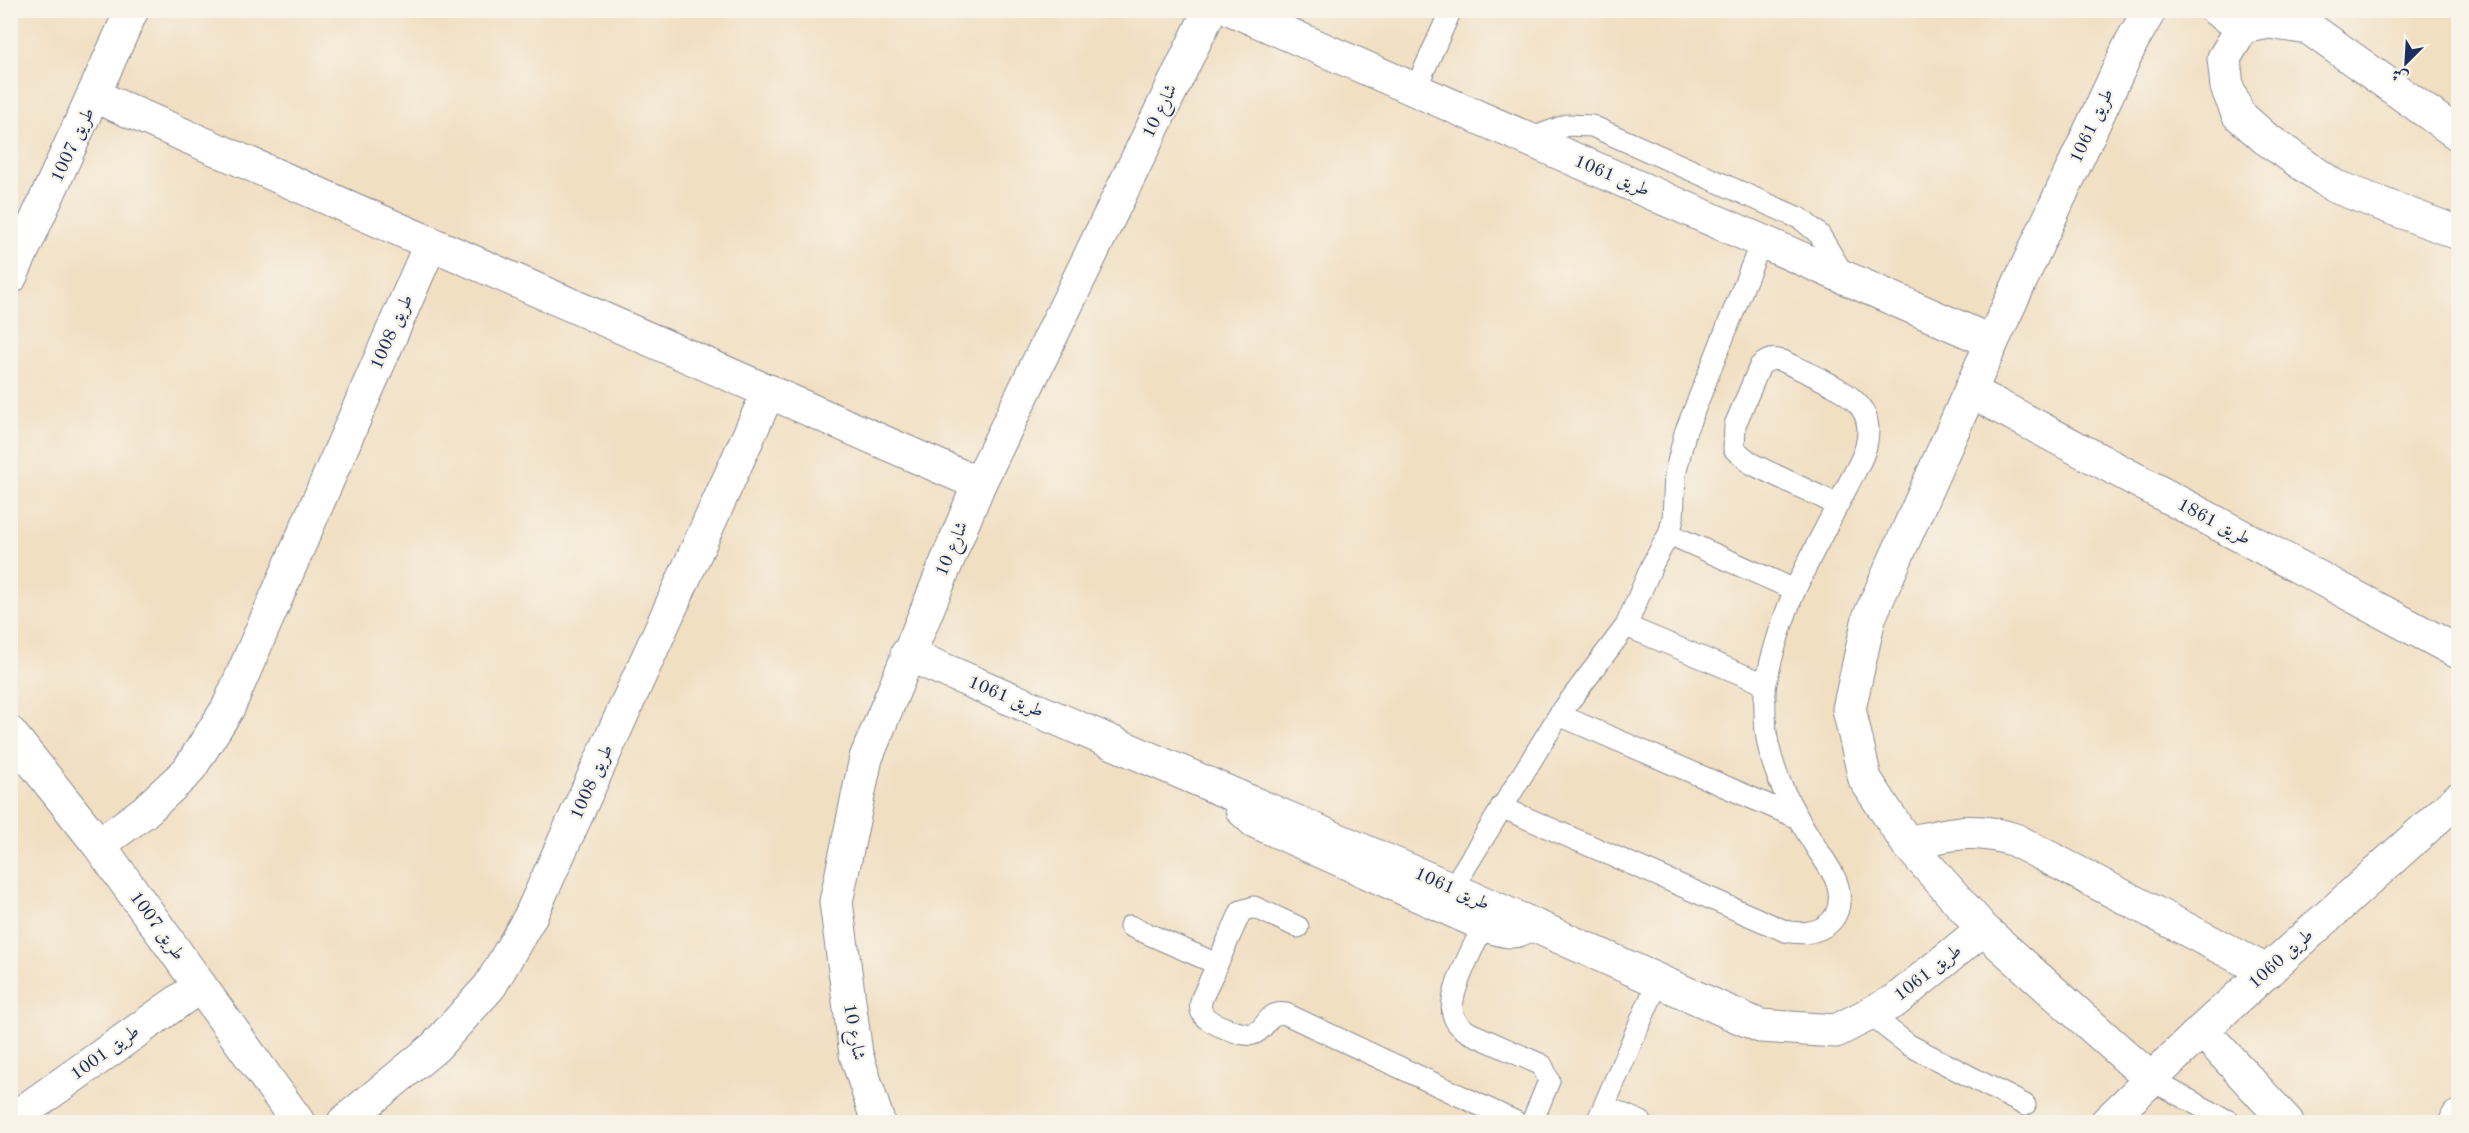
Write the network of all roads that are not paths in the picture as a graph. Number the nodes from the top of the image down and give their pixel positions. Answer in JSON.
{"nodes":[{"id":1,"x":132,"y":10,"type":"edge"},
{"id":2,"x":1210,"y":10,"type":"edge"},
{"id":3,"x":1233,"y":10,"type":"edge"},
{"id":4,"x":1450,"y":10,"type":"edge"},
{"id":5,"x":2150,"y":10,"type":"edge"},
{"id":6,"x":2230,"y":19,"type":"edge"},
{"id":7,"x":1415,"y":90,"type":"junction"},
{"id":8,"x":96,"y":96,"type":"junction"},
{"id":9,"x":2458,"y":134,"type":"edge"},
{"id":10,"x":1527,"y":140,"type":"junction"},
{"id":11,"x":2458,"y":233,"type":"edge"},
{"id":12,"x":1762,"y":240,"type":"junction"},
{"id":13,"x":431,"y":243,"type":"junction"},
{"id":14,"x":1845,"y":277,"type":"junction"},
{"id":15,"x":10,"y":278,"type":"edge"},
{"id":16,"x":1992,"y":342,"type":"junction"},
{"id":17,"x":1970,"y":391,"type":"junction"},
{"id":18,"x":769,"y":392,"type":"junction"},
{"id":19,"x":979,"y":484,"type":"junction"},
{"id":20,"x":1838,"y":505,"type":"junction"},
{"id":21,"x":1668,"y":534,"type":"junction"},
{"id":22,"x":1795,"y":590,"type":"junction"},
{"id":23,"x":1626,"y":626,"type":"junction"},
{"id":24,"x":2458,"y":652,"type":"edge"},
{"id":25,"x":908,"y":654,"type":"junction"},
{"id":26,"x":1765,"y":684,"type":"junction"},
{"id":27,"x":1559,"y":715,"type":"junction"},
{"id":28,"x":10,"y":733,"type":"edge"},
{"id":29,"x":1232,"y":794,"type":"junction"},
{"id":30,"x":2458,"y":799,"type":"edge"},
{"id":31,"x":1501,"y":807,"type":"junction"},
{"id":32,"x":1796,"y":817,"type":"junction"},
{"id":33,"x":1907,"y":843,"type":"junction"},
{"id":34,"x":99,"y":845,"type":"junction"},
{"id":35,"x":1452,"y":889,"type":"junction"},
{"id":36,"x":1130,"y":926,"type":"dead end"},
{"id":37,"x":1534,"y":926,"type":"junction"},
{"id":38,"x":1298,"y":927,"type":"dead end"},
{"id":39,"x":1983,"y":929,"type":"junction"},
{"id":40,"x":1481,"y":930,"type":"junction"},
{"id":41,"x":1217,"y":964,"type":"junction"},
{"id":42,"x":2268,"y":972,"type":"junction"},
{"id":43,"x":1658,"y":981,"type":"junction"},
{"id":44,"x":200,"y":986,"type":"junction"},
{"id":45,"x":1869,"y":1014,"type":"junction"},
{"id":46,"x":2202,"y":1030,"type":"junction"},
{"id":47,"x":2152,"y":1081,"type":"junction"},
{"id":48,"x":2025,"y":1104,"type":"dead end"},
{"id":49,"x":1600,"y":1114,"type":"edge"},
{"id":50,"x":2458,"y":1117,"type":"edge"},
{"id":51,"x":10,"y":1121,"type":"edge"},
{"id":52,"x":298,"y":1122,"type":"edge"},
{"id":53,"x":344,"y":1122,"type":"edge"},
{"id":54,"x":878,"y":1122,"type":"edge"},
{"id":55,"x":1516,"y":1122,"type":"edge"},
{"id":56,"x":1533,"y":1122,"type":"edge"},
{"id":57,"x":1641,"y":1122,"type":"edge"},
{"id":58,"x":2107,"y":1122,"type":"edge"},
{"id":59,"x":2230,"y":1122,"type":"edge"},
{"id":60,"x":2287,"y":1122,"type":"edge"},
{"id":61,"x":2456,"y":1122,"type":"edge"}],
"edges":[{"from":1,"to":8,"type":"street","name":"طريق 1007"},
{"from":2,"to":19,"type":"street","name":"شارع 10"},
{"from":3,"to":7,"type":"street","name":"طريق 1061"},
{"from":4,"to":7,"type":"lane"},
{"from":5,"to":16,"type":"street","name":"طريق 1061"},
{"from":6,"to":9,"type":"street"},
{"from":6,"to":11,"type":"street"},
{"from":7,"to":10,"type":"street","name":"طريق 1061"},
{"from":8,"to":13,"type":"street"},
{"from":8,"to":15,"type":"street","name":"طريق 1007"},
{"from":10,"to":12,"type":"street","name":"طريق 1061"},
{"from":10,"to":14,"type":"lane"},
{"from":12,"to":14,"type":"street","name":"طريق 1061"},
{"from":12,"to":21,"type":"lane"},
{"from":13,"to":18,"type":"street"},
{"from":13,"to":34,"type":"street","name":"طريق 1008"},
{"from":14,"to":16,"type":"street","name":"طريق 1061"},
{"from":16,"to":17,"type":"street","name":"طريق 1061"},
{"from":17,"to":24,"type":"street","name":"طريق 1861"},
{"from":17,"to":33,"type":"street","name":"طريق 1061"},
{"from":18,"to":19,"type":"street"},
{"from":18,"to":53,"type":"street","name":"طريق 1008"},
{"from":19,"to":25,"type":"street","name":"شارع 10"},
{"from":20,"to":20,"type":"lane"},
{"from":20,"to":22,"type":"lane"},
{"from":21,"to":22,"type":"lane"},
{"from":21,"to":23,"type":"lane"},
{"from":22,"to":26,"type":"lane"},
{"from":23,"to":26,"type":"lane"},
{"from":23,"to":27,"type":"lane"},
{"from":25,"to":29,"type":"street","name":"طريق 1061"},
{"from":25,"to":54,"type":"street","name":"شارع 10"},
{"from":26,"to":32,"type":"lane"},
{"from":27,"to":31,"type":"lane"},
{"from":27,"to":32,"type":"lane"},
{"from":28,"to":34,"type":"street","name":"طريق 1007"},
{"from":29,"to":35,"type":"street","name":"طريق 1061"},
{"from":29,"to":40,"type":"lane"},
{"from":30,"to":42,"type":"street","name":"طريق 1060"},
{"from":31,"to":32,"type":"lane"},
{"from":31,"to":35,"type":"lane"},
{"from":33,"to":39,"type":"street","name":"طريق 1061"},
{"from":33,"to":42,"type":"street"},
{"from":34,"to":44,"type":"street","name":"طريق 1007"},
{"from":35,"to":37,"type":"street","name":"طريق 1061"},
{"from":36,"to":41,"type":"lane"},
{"from":37,"to":40,"type":"lane"},
{"from":37,"to":43,"type":"street","name":"طريق 1061"},
{"from":38,"to":41,"type":"lane"},
{"from":39,"to":45,"type":"street","name":"طريق 1061"},
{"from":39,"to":47,"type":"street","name":"طريق 1061"},
{"from":40,"to":56,"type":"lane"},
{"from":41,"to":55,"type":"lane"},
{"from":42,"to":46,"type":"street","name":"طريق 1060"},
{"from":43,"to":45,"type":"street","name":"طريق 1061"},
{"from":43,"to":49,"type":"lane"},
{"from":44,"to":51,"type":"street","name":"طريق 1001"},
{"from":44,"to":52,"type":"street","name":"طريق 1007"},
{"from":45,"to":48,"type":"lane"},
{"from":46,"to":47,"type":"street","name":"طريق 1060"},
{"from":46,"to":60,"type":"street"},
{"from":47,"to":58,"type":"street","name":"طريق 1060"},
{"from":47,"to":59,"type":"lane","name":"طريق 1061"},
{"from":49,"to":57,"type":"lane"},
{"from":50,"to":61,"type":"street"}]}
